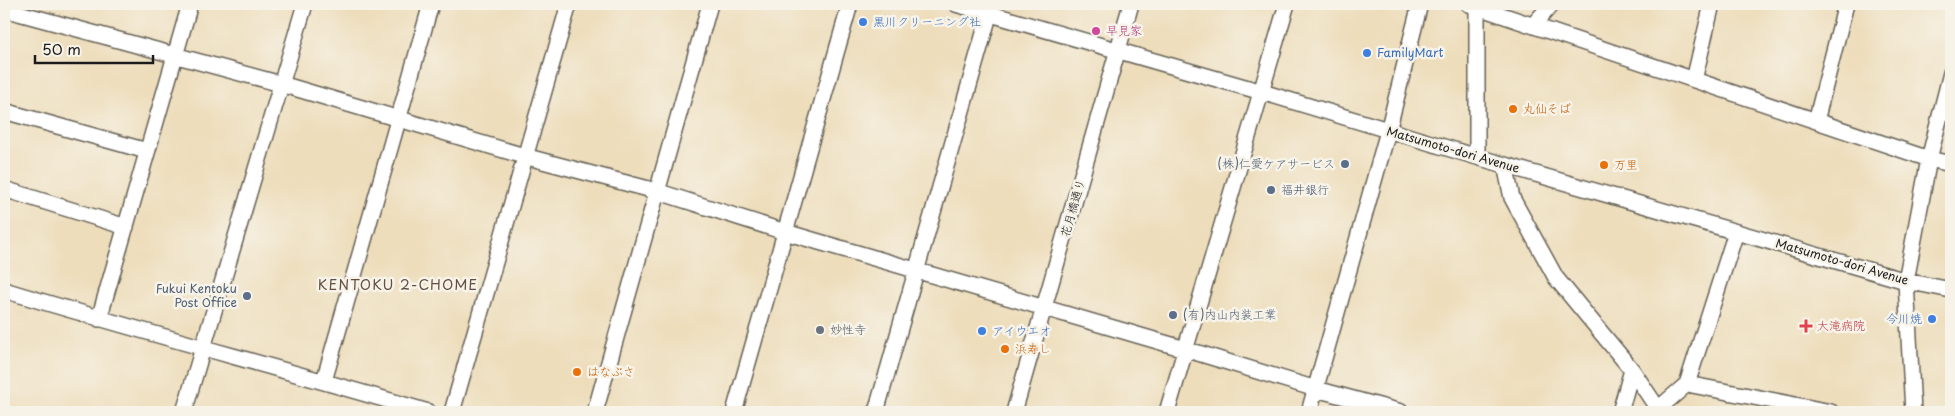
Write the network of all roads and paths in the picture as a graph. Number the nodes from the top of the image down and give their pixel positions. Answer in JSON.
{"nodes":[{"id":1,"x":190,"y":4,"type":"edge"},
{"id":2,"x":305,"y":4,"type":"edge"},
{"id":3,"x":431,"y":4,"type":"edge"},
{"id":4,"x":568,"y":4,"type":"edge"},
{"id":5,"x":710,"y":4,"type":"edge"},
{"id":6,"x":850,"y":4,"type":"edge"},
{"id":7,"x":956,"y":4,"type":"edge"},
{"id":8,"x":1131,"y":4,"type":"edge"},
{"id":9,"x":1287,"y":4,"type":"edge"},
{"id":10,"x":1420,"y":4,"type":"edge"},
{"id":11,"x":1474,"y":4,"type":"edge"},
{"id":12,"x":1552,"y":4,"type":"edge"},
{"id":13,"x":1712,"y":4,"type":"edge"},
{"id":14,"x":1846,"y":4,"type":"edge"},
{"id":15,"x":4,"y":9,"type":"edge"},
{"id":16,"x":991,"y":9,"type":"edge"},
{"id":17,"x":1533,"y":25,"type":"junction"},
{"id":18,"x":1117,"y":51,"type":"junction"},
{"id":19,"x":175,"y":55,"type":"junction"},
{"id":20,"x":1951,"y":73,"type":"edge"},
{"id":21,"x":1694,"y":80,"type":"junction"},
{"id":22,"x":281,"y":84,"type":"junction"},
{"id":23,"x":1262,"y":92,"type":"junction"},
{"id":24,"x":4,"y":111,"type":"edge"},
{"id":25,"x":397,"y":119,"type":"junction"},
{"id":26,"x":1816,"y":121,"type":"junction"},
{"id":27,"x":1388,"y":131,"type":"junction"},
{"id":28,"x":147,"y":151,"type":"junction"},
{"id":29,"x":524,"y":156,"type":"junction"},
{"id":30,"x":1478,"y":158,"type":"junction"},
{"id":31,"x":1929,"y":159,"type":"junction"},
{"id":32,"x":1951,"y":164,"type":"edge"},
{"id":33,"x":1505,"y":165,"type":"junction"},
{"id":34,"x":4,"y":189,"type":"edge"},
{"id":35,"x":656,"y":192,"type":"junction"},
{"id":36,"x":126,"y":226,"type":"junction"},
{"id":37,"x":785,"y":232,"type":"junction"},
{"id":38,"x":1736,"y":232,"type":"junction"},
{"id":39,"x":917,"y":269,"type":"junction"},
{"id":40,"x":1906,"y":281,"type":"junction"},
{"id":41,"x":4,"y":290,"type":"edge"},
{"id":42,"x":1951,"y":290,"type":"edge"},
{"id":43,"x":1044,"y":307,"type":"junction"},
{"id":44,"x":99,"y":319,"type":"junction"},
{"id":45,"x":202,"y":349,"type":"junction"},
{"id":46,"x":1185,"y":349,"type":"junction"},
{"id":47,"x":1632,"y":370,"type":"junction"},
{"id":48,"x":324,"y":381,"type":"junction"},
{"id":49,"x":1687,"y":384,"type":"junction"},
{"id":50,"x":1316,"y":389,"type":"junction"},
{"id":51,"x":1659,"y":410,"type":"edge"},
{"id":52,"x":184,"y":412,"type":"edge"},
{"id":53,"x":428,"y":412,"type":"edge"},
{"id":54,"x":452,"y":412,"type":"edge"},
{"id":55,"x":595,"y":412,"type":"edge"},
{"id":56,"x":734,"y":412,"type":"edge"},
{"id":57,"x":876,"y":412,"type":"edge"},
{"id":58,"x":1014,"y":412,"type":"edge"},
{"id":59,"x":1167,"y":412,"type":"edge"},
{"id":60,"x":1309,"y":412,"type":"edge"},
{"id":61,"x":1401,"y":412,"type":"edge"},
{"id":62,"x":1620,"y":412,"type":"edge"},
{"id":63,"x":1831,"y":412,"type":"edge"},
{"id":64,"x":1913,"y":412,"type":"edge"}],
"edges":[{"from":1,"to":19,"type":"street"},
{"from":2,"to":22,"type":"street"},
{"from":3,"to":25,"type":"street"},
{"from":4,"to":29,"type":"street"},
{"from":5,"to":35,"type":"street"},
{"from":6,"to":37,"type":"street"},
{"from":7,"to":16,"type":"street","name":"Matsumoto-dori Avenue"},
{"from":8,"to":18,"type":"street","name":"花月橋通り"},
{"from":9,"to":23,"type":"street"},
{"from":10,"to":27,"type":"street"},
{"from":11,"to":17,"type":"street"},
{"from":11,"to":30,"type":"street"},
{"from":12,"to":17,"type":"street"},
{"from":13,"to":21,"type":"street"},
{"from":14,"to":26,"type":"street"},
{"from":15,"to":19,"type":"street"},
{"from":16,"to":18,"type":"street","name":"Matsumoto-dori Avenue"},
{"from":16,"to":39,"type":"street"},
{"from":17,"to":21,"type":"street"},
{"from":18,"to":23,"type":"street","name":"Matsumoto-dori Avenue"},
{"from":18,"to":43,"type":"street","name":"花月橋通り"},
{"from":19,"to":22,"type":"street"},
{"from":19,"to":28,"type":"street"},
{"from":20,"to":31,"type":"street"},
{"from":21,"to":26,"type":"street"},
{"from":22,"to":25,"type":"street"},
{"from":22,"to":45,"type":"street"},
{"from":23,"to":27,"type":"street","name":"Matsumoto-dori Avenue"},
{"from":23,"to":46,"type":"street"},
{"from":24,"to":28,"type":"street"},
{"from":25,"to":29,"type":"street"},
{"from":25,"to":48,"type":"street"},
{"from":26,"to":31,"type":"street"},
{"from":27,"to":30,"type":"street","name":"Matsumoto-dori Avenue"},
{"from":27,"to":50,"type":"street"},
{"from":28,"to":36,"type":"street"},
{"from":29,"to":35,"type":"street"},
{"from":29,"to":54,"type":"street"},
{"from":30,"to":33,"type":"street","name":"Matsumoto-dori Avenue"},
{"from":31,"to":32,"type":"street"},
{"from":31,"to":40,"type":"street"},
{"from":33,"to":38,"type":"street","name":"Matsumoto-dori Avenue"},
{"from":33,"to":47,"type":"street"},
{"from":34,"to":36,"type":"street"},
{"from":35,"to":37,"type":"street"},
{"from":35,"to":55,"type":"street"},
{"from":36,"to":44,"type":"street"},
{"from":37,"to":39,"type":"street"},
{"from":37,"to":56,"type":"street"},
{"from":38,"to":40,"type":"street","name":"Matsumoto-dori Avenue"},
{"from":38,"to":49,"type":"street"},
{"from":39,"to":43,"type":"street"},
{"from":39,"to":57,"type":"street"},
{"from":40,"to":42,"type":"street","name":"Matsumoto-dori Avenue"},
{"from":40,"to":64,"type":"street"},
{"from":41,"to":44,"type":"street"},
{"from":43,"to":46,"type":"street"},
{"from":43,"to":58,"type":"street","name":"花月橋通り"},
{"from":44,"to":45,"type":"street"},
{"from":45,"to":48,"type":"street"},
{"from":45,"to":52,"type":"street"},
{"from":46,"to":50,"type":"street"},
{"from":46,"to":59,"type":"street"},
{"from":47,"to":51,"type":"street"},
{"from":47,"to":62,"type":"street"},
{"from":48,"to":53,"type":"street"},
{"from":49,"to":51,"type":"street"},
{"from":49,"to":63,"type":"street"},
{"from":50,"to":60,"type":"street"},
{"from":50,"to":61,"type":"street"}]}
